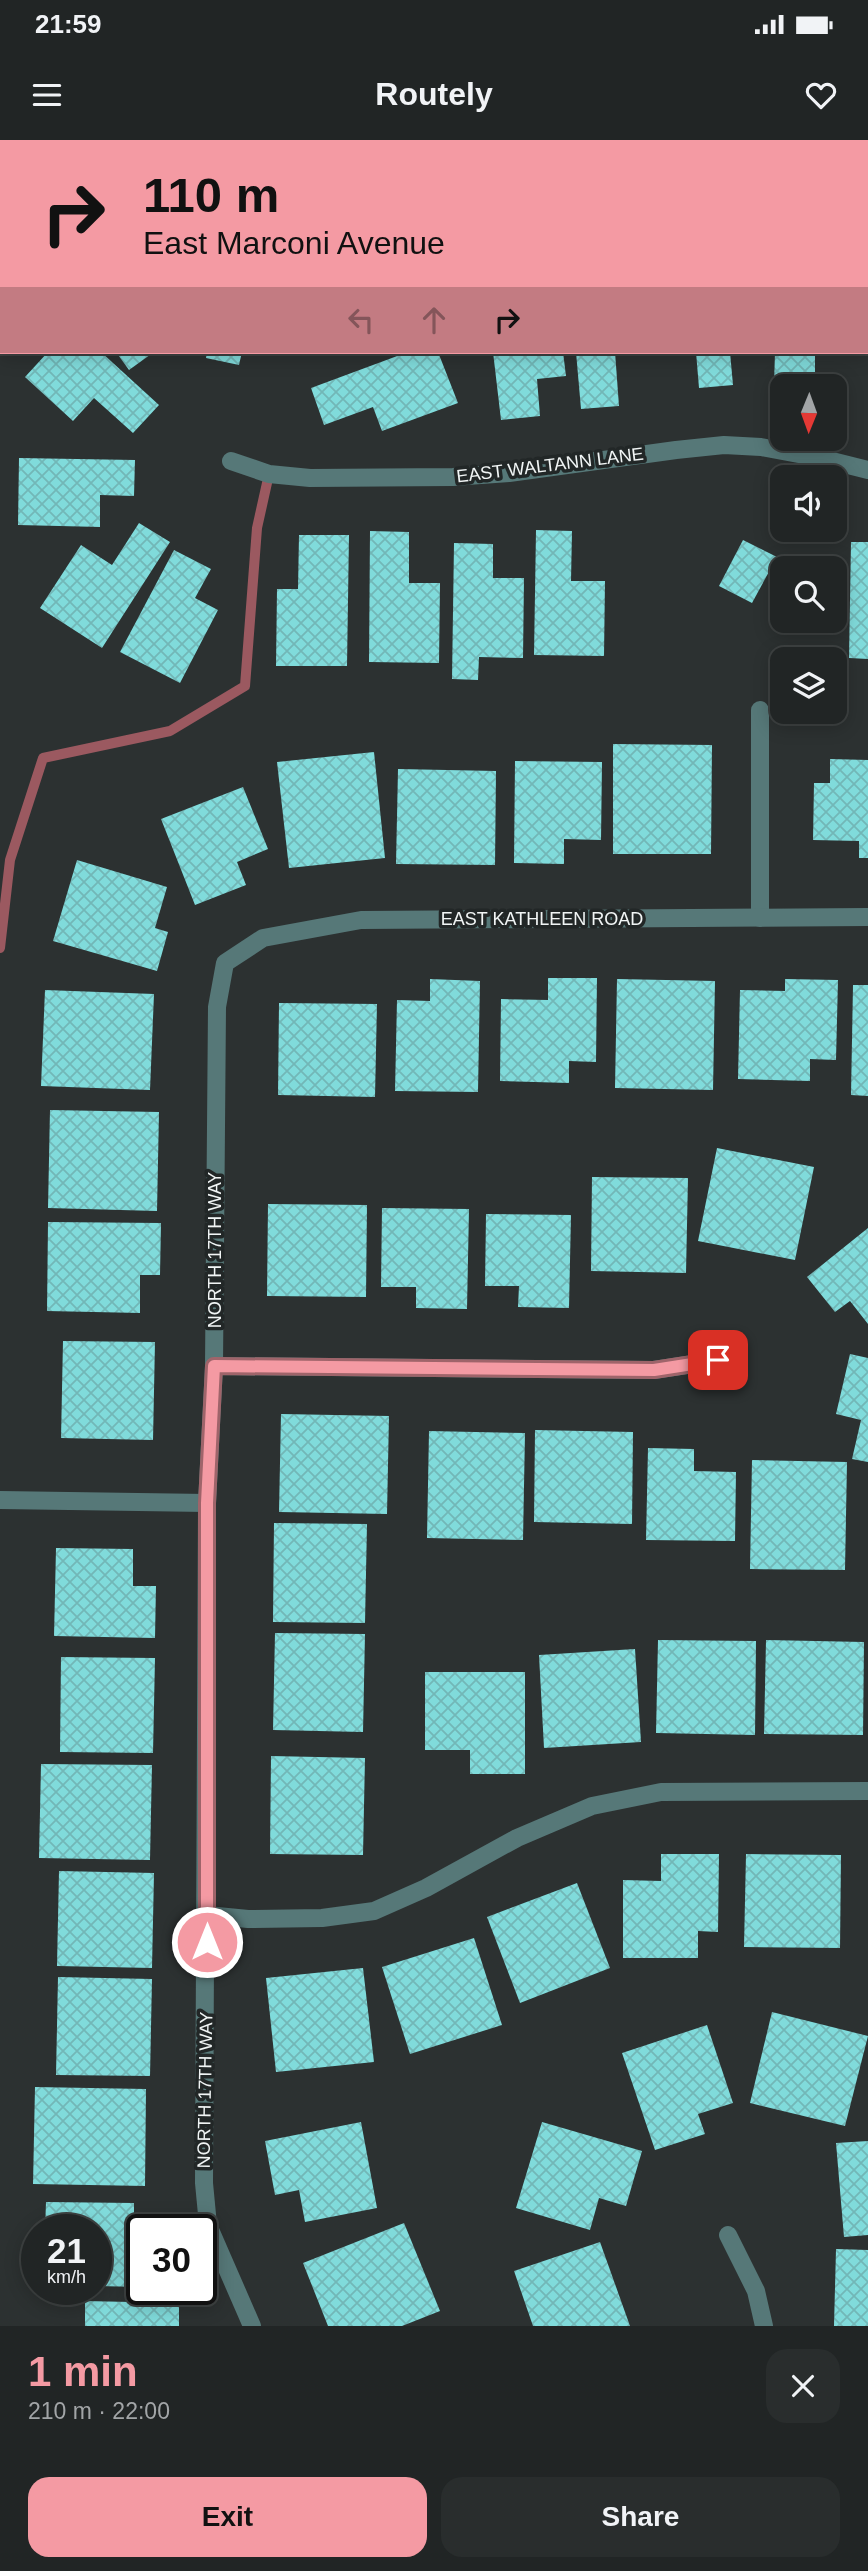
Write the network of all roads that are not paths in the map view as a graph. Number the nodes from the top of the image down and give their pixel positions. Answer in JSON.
{"nodes":[{"id":1,"x":231,"y":461,"type":"dead end"},
{"id":2,"x":868,"y":470,"type":"edge"},
{"id":3,"x":760,"y":710,"type":"dead end"},
{"id":4,"x":868,"y":917,"type":"edge"},
{"id":5,"x":760,"y":918,"type":"junction"},
{"id":6,"x":225,"y":963,"type":"joint"},
{"id":7,"x":739,"y":1357,"type":"dead end"},
{"id":8,"x":214,"y":1366,"type":"junction"},
{"id":9,"x":0,"y":1500,"type":"edge"},
{"id":10,"x":207,"y":1503,"type":"junction"},
{"id":11,"x":868,"y":1791,"type":"edge"},
{"id":12,"x":207,"y":1915,"type":"junction"},
{"id":13,"x":728,"y":2235,"type":"dead end"},
{"id":14,"x":252,"y":2326,"type":"edge"},
{"id":15,"x":764,"y":2326,"type":"edge"}],
"edges":[{"from":1,"to":2,"type":"street","name":"EAST WALTANN LANE"},
{"from":3,"to":5,"type":"street"},
{"from":4,"to":5,"type":"street","name":"EAST KATHLEEN ROAD"},
{"from":5,"to":6,"type":"street","name":"EAST KATHLEEN ROAD"},
{"from":6,"to":8,"type":"street","name":"NORTH 17TH WAY"},
{"from":7,"to":8,"type":"street"},
{"from":8,"to":10,"type":"street","name":"NORTH 17TH WAY"},
{"from":9,"to":10,"type":"street"},
{"from":10,"to":12,"type":"street","name":"NORTH 17TH WAY"},
{"from":11,"to":12,"type":"street"},
{"from":12,"to":14,"type":"street","name":"NORTH 17TH WAY"},
{"from":13,"to":15,"type":"street"}]}
